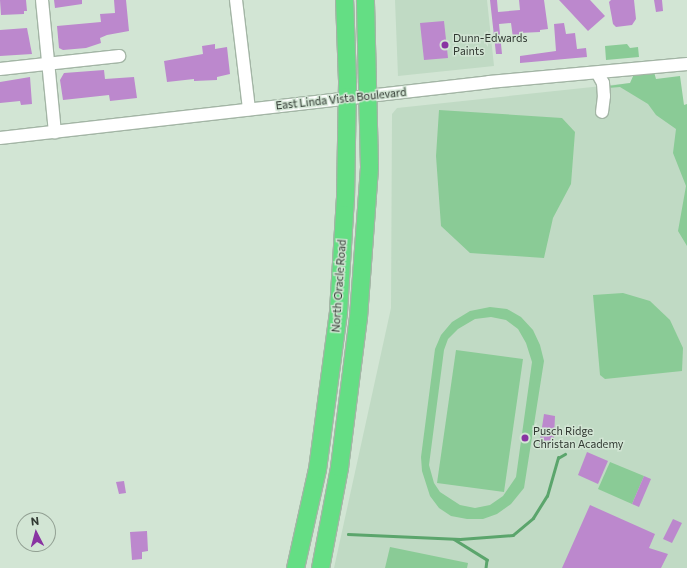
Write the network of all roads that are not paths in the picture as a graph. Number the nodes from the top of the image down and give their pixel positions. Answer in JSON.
{"nodes":[{"id":1,"x":42,"y":0,"type":"edge"},
{"id":2,"x":236,"y":0,"type":"edge"},
{"id":3,"x":344,"y":0,"type":"edge"},
{"id":4,"x":365,"y":0,"type":"edge"},
{"id":5,"x":119,"y":56,"type":"dead end"},
{"id":6,"x":48,"y":64,"type":"junction"},
{"id":7,"x":685,"y":65,"type":"edge"},
{"id":8,"x":0,"y":69,"type":"edge"},
{"id":9,"x":598,"y":74,"type":"junction"},
{"id":10,"x":369,"y":96,"type":"junction"},
{"id":11,"x":347,"y":99,"type":"junction"},
{"id":12,"x":249,"y":109,"type":"junction"},
{"id":13,"x":602,"y":112,"type":"dead end"},
{"id":14,"x":55,"y":132,"type":"junction"},
{"id":15,"x":0,"y":138,"type":"edge"},
{"id":16,"x":295,"y":568,"type":"edge"},
{"id":17,"x":320,"y":568,"type":"edge"}],
"edges":[{"from":1,"to":6,"type":"street"},
{"from":2,"to":12,"type":"street"},
{"from":3,"to":11,"type":"highway","name":"North Oracle Road"},
{"from":4,"to":10,"type":"highway","name":"North Oracle Road"},
{"from":5,"to":6,"type":"street"},
{"from":6,"to":8,"type":"street"},
{"from":6,"to":14,"type":"street"},
{"from":7,"to":9,"type":"street","name":"East Linda Vista Boulevard"},
{"from":9,"to":10,"type":"street","name":"East Linda Vista Boulevard"},
{"from":9,"to":13,"type":"street"},
{"from":10,"to":11,"type":"street","name":"East Linda Vista Boulevard"},
{"from":10,"to":17,"type":"highway","name":"North Oracle Road"},
{"from":11,"to":12,"type":"street","name":"East Linda Vista Boulevard"},
{"from":11,"to":16,"type":"highway","name":"North Oracle Road"},
{"from":12,"to":14,"type":"street","name":"East Linda Vista Boulevard"},
{"from":14,"to":15,"type":"street","name":"East Linda Vista Boulevard"}]}
